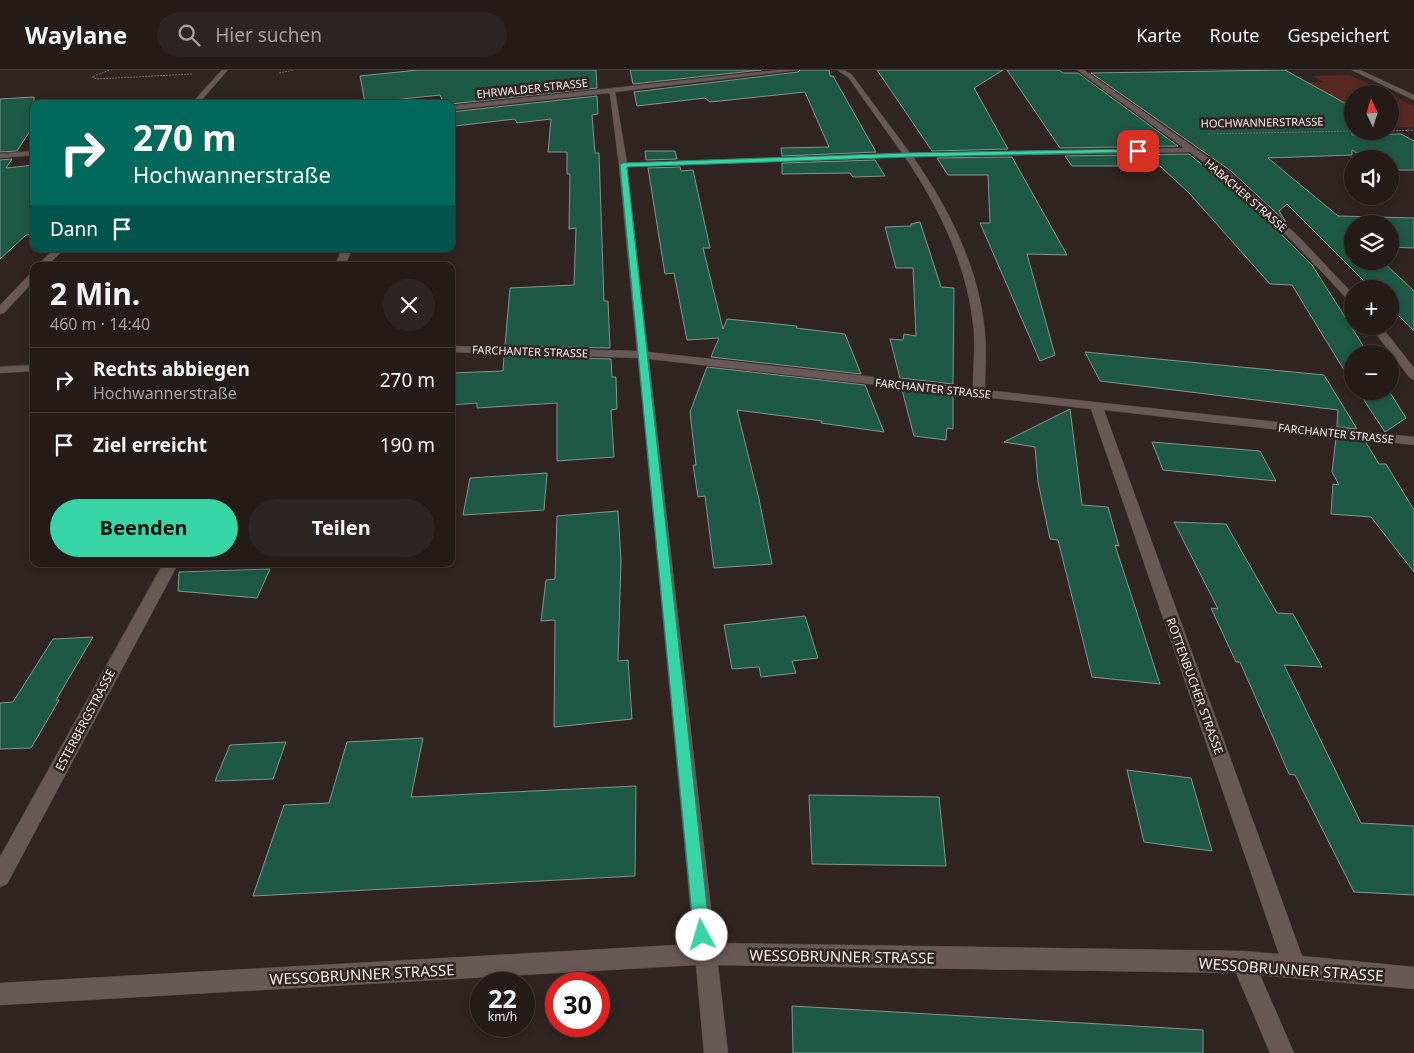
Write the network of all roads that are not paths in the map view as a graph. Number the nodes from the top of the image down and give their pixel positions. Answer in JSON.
{"nodes":[{"id":1,"x":225,"y":70,"type":"edge"},
{"id":2,"x":795,"y":70,"type":"edge"},
{"id":3,"x":840,"y":70,"type":"edge"},
{"id":4,"x":1080,"y":70,"type":"edge"},
{"id":5,"x":1355,"y":70,"type":"edge"},
{"id":6,"x":609,"y":90,"type":"junction"},
{"id":7,"x":1414,"y":98,"type":"edge"},
{"id":8,"x":198,"y":100,"type":"edge"},
{"id":9,"x":455,"y":108,"type":"edge"},
{"id":10,"x":1194,"y":150,"type":"junction"},
{"id":11,"x":30,"y":153,"type":"edge"},
{"id":12,"x":909,"y":155,"type":"junction"},
{"id":13,"x":0,"y":156,"type":"edge"},
{"id":14,"x":623,"y":165,"type":"junction"},
{"id":15,"x":56,"y":252,"type":"edge"},
{"id":16,"x":46,"y":262,"type":"edge"},
{"id":17,"x":30,"y":279,"type":"edge"},
{"id":18,"x":1344,"y":290,"type":"edge"},
{"id":19,"x":0,"y":311,"type":"edge"},
{"id":20,"x":1382,"y":335,"type":"edge"},
{"id":21,"x":455,"y":348,"type":"edge"},
{"id":22,"x":642,"y":356,"type":"junction"},
{"id":23,"x":30,"y":368,"type":"edge"},
{"id":24,"x":0,"y":370,"type":"edge"},
{"id":25,"x":1414,"y":376,"type":"edge"},
{"id":26,"x":979,"y":392,"type":"junction"},
{"id":27,"x":1096,"y":406,"type":"junction"},
{"id":28,"x":1414,"y":442,"type":"edge"},
{"id":29,"x":168,"y":567,"type":"edge"},
{"id":30,"x":0,"y":877,"type":"edge"},
{"id":31,"x":704,"y":954,"type":"junction"},
{"id":32,"x":1243,"y":962,"type":"junction"},
{"id":33,"x":1294,"y":966,"type":"junction"},
{"id":34,"x":1414,"y":978,"type":"edge"},
{"id":35,"x":0,"y":994,"type":"edge"},
{"id":36,"x":716,"y":1053,"type":"edge"},
{"id":37,"x":1282,"y":1053,"type":"edge"}],
"edges":[{"from":1,"to":8,"type":"street"},
{"from":2,"to":6,"type":"street","name":"EHRWALDER STRASSE"},
{"from":3,"to":12,"type":"street"},
{"from":4,"to":10,"type":"street","name":"HABACHER STRASSE"},
{"from":5,"to":7,"type":"street"},
{"from":6,"to":9,"type":"street","name":"EHRWALDER STRASSE"},
{"from":6,"to":14,"type":"street"},
{"from":10,"to":12,"type":"street"},
{"from":10,"to":18,"type":"street","name":"HABACHER STRASSE"},
{"from":11,"to":13,"type":"street"},
{"from":12,"to":14,"type":"street"},
{"from":12,"to":26,"type":"street"},
{"from":14,"to":22,"type":"street"},
{"from":15,"to":16,"type":"street"},
{"from":17,"to":19,"type":"street"},
{"from":20,"to":25,"type":"street"},
{"from":21,"to":22,"type":"street","name":"FARCHANTER STRASSE"},
{"from":22,"to":26,"type":"street","name":"FARCHANTER STRASSE"},
{"from":22,"to":31,"type":"street"},
{"from":23,"to":24,"type":"street"},
{"from":26,"to":27,"type":"street","name":"FARCHANTER STRASSE"},
{"from":27,"to":28,"type":"street","name":"FARCHANTER STRASSE"},
{"from":27,"to":33,"type":"street","name":"ROTTENBUCHER STRASSE"},
{"from":29,"to":30,"type":"street","name":"ESTERBERGSTRASSE"},
{"from":31,"to":32,"type":"street","name":"WESSOBRUNNER STRASSE"},
{"from":31,"to":35,"type":"street","name":"WESSOBRUNNER STRASSE"},
{"from":31,"to":36,"type":"street"},
{"from":32,"to":33,"type":"street","name":"WESSOBRUNNER STRASSE"},
{"from":32,"to":37,"type":"street"},
{"from":33,"to":34,"type":"street","name":"WESSOBRUNNER STRASSE"}]}
